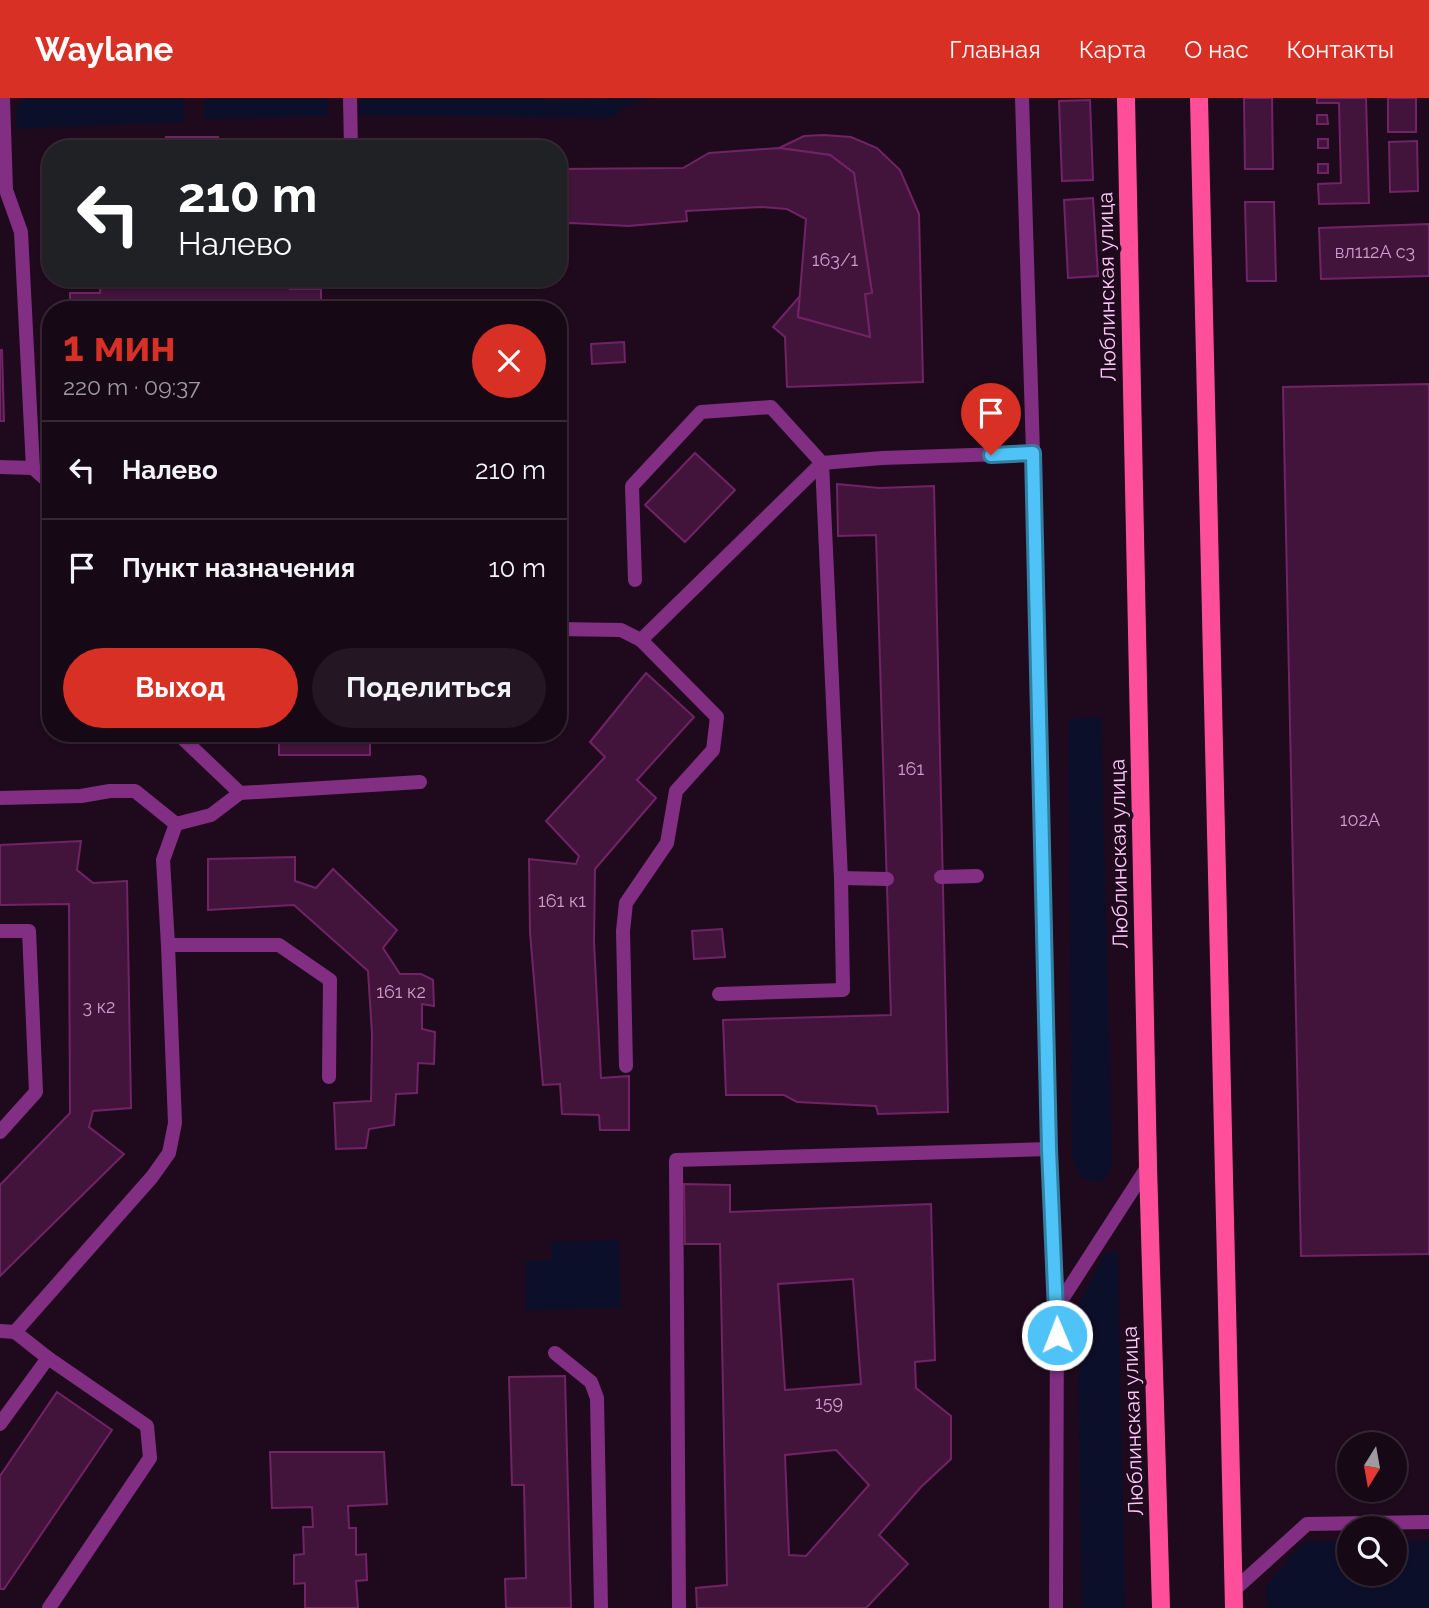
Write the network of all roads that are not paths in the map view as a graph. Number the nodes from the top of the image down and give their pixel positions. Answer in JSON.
{"nodes":[{"id":1,"x":3,"y":98,"type":"edge"},
{"id":2,"x":350,"y":98,"type":"edge"},
{"id":3,"x":1021,"y":98,"type":"edge"},
{"id":4,"x":1126,"y":98,"type":"edge"},
{"id":5,"x":1199,"y":98,"type":"edge"},
{"id":6,"x":351,"y":140,"type":"edge"},
{"id":7,"x":3,"y":190,"type":"edge"},
{"id":8,"x":1033,"y":453,"type":"junction"},
{"id":9,"x":822,"y":463,"type":"junction"},
{"id":10,"x":0,"y":467,"type":"edge"},
{"id":11,"x":33,"y":468,"type":"junction"},
{"id":12,"x":42,"y":476,"type":"edge"},
{"id":13,"x":635,"y":580,"type":"dead end"},
{"id":14,"x":567,"y":629,"type":"edge"},
{"id":15,"x":640,"y":640,"type":"junction"},
{"id":16,"x":186,"y":742,"type":"edge"},
{"id":17,"x":420,"y":782,"type":"dead end"},
{"id":18,"x":240,"y":793,"type":"junction"},
{"id":19,"x":0,"y":798,"type":"edge"},
{"id":20,"x":176,"y":824,"type":"junction"},
{"id":21,"x":977,"y":876,"type":"dead end"},
{"id":22,"x":941,"y":877,"type":"dead end"},
{"id":23,"x":841,"y":878,"type":"junction"},
{"id":24,"x":887,"y":879,"type":"dead end"},
{"id":25,"x":0,"y":931,"type":"edge"},
{"id":26,"x":168,"y":945,"type":"junction"},
{"id":27,"x":719,"y":994,"type":"dead end"},
{"id":28,"x":626,"y":1066,"type":"dead end"},
{"id":29,"x":329,"y":1077,"type":"dead end"},
{"id":30,"x":0,"y":1132,"type":"edge"},
{"id":31,"x":1049,"y":1149,"type":"junction"},
{"id":32,"x":1148,"y":1166,"type":"junction"},
{"id":33,"x":1057,"y":1307,"type":"junction"},
{"id":34,"x":7,"y":1332,"type":"edge"},
{"id":35,"x":555,"y":1353,"type":"dead end"},
{"id":36,"x":47,"y":1357,"type":"junction"},
{"id":37,"x":0,"y":1424,"type":"edge"},
{"id":38,"x":1429,"y":1522,"type":"edge"},
{"id":39,"x":1234,"y":1600,"type":"edge"},
{"id":40,"x":49,"y":1608,"type":"edge"},
{"id":41,"x":601,"y":1608,"type":"edge"},
{"id":42,"x":678,"y":1608,"type":"edge"},
{"id":43,"x":1056,"y":1608,"type":"edge"},
{"id":44,"x":1161,"y":1608,"type":"edge"}],
"edges":[{"from":1,"to":7,"type":"street"},
{"from":2,"to":6,"type":"street"},
{"from":3,"to":8,"type":"street"},
{"from":4,"to":32,"type":"main road","name":"Люблинская улица"},
{"from":5,"to":39,"type":"main road"},
{"from":7,"to":11,"type":"street"},
{"from":8,"to":9,"type":"street"},
{"from":8,"to":31,"type":"street"},
{"from":9,"to":13,"type":"street"},
{"from":9,"to":15,"type":"street"},
{"from":9,"to":23,"type":"street"},
{"from":10,"to":11,"type":"street"},
{"from":11,"to":12,"type":"street"},
{"from":14,"to":15,"type":"street"},
{"from":15,"to":28,"type":"street"},
{"from":16,"to":18,"type":"street"},
{"from":17,"to":18,"type":"street"},
{"from":18,"to":20,"type":"street"},
{"from":19,"to":20,"type":"street"},
{"from":20,"to":26,"type":"street"},
{"from":21,"to":22,"type":"street"},
{"from":23,"to":24,"type":"street"},
{"from":23,"to":27,"type":"street"},
{"from":25,"to":30,"type":"street"},
{"from":26,"to":29,"type":"street"},
{"from":26,"to":34,"type":"street"},
{"from":31,"to":33,"type":"street"},
{"from":31,"to":42,"type":"street"},
{"from":32,"to":33,"type":"street"},
{"from":32,"to":44,"type":"main road","name":"Люблинская улица"},
{"from":33,"to":43,"type":"street"},
{"from":34,"to":36,"type":"street"},
{"from":35,"to":41,"type":"street"},
{"from":36,"to":37,"type":"street"},
{"from":36,"to":40,"type":"street"},
{"from":38,"to":39,"type":"street"}]}
